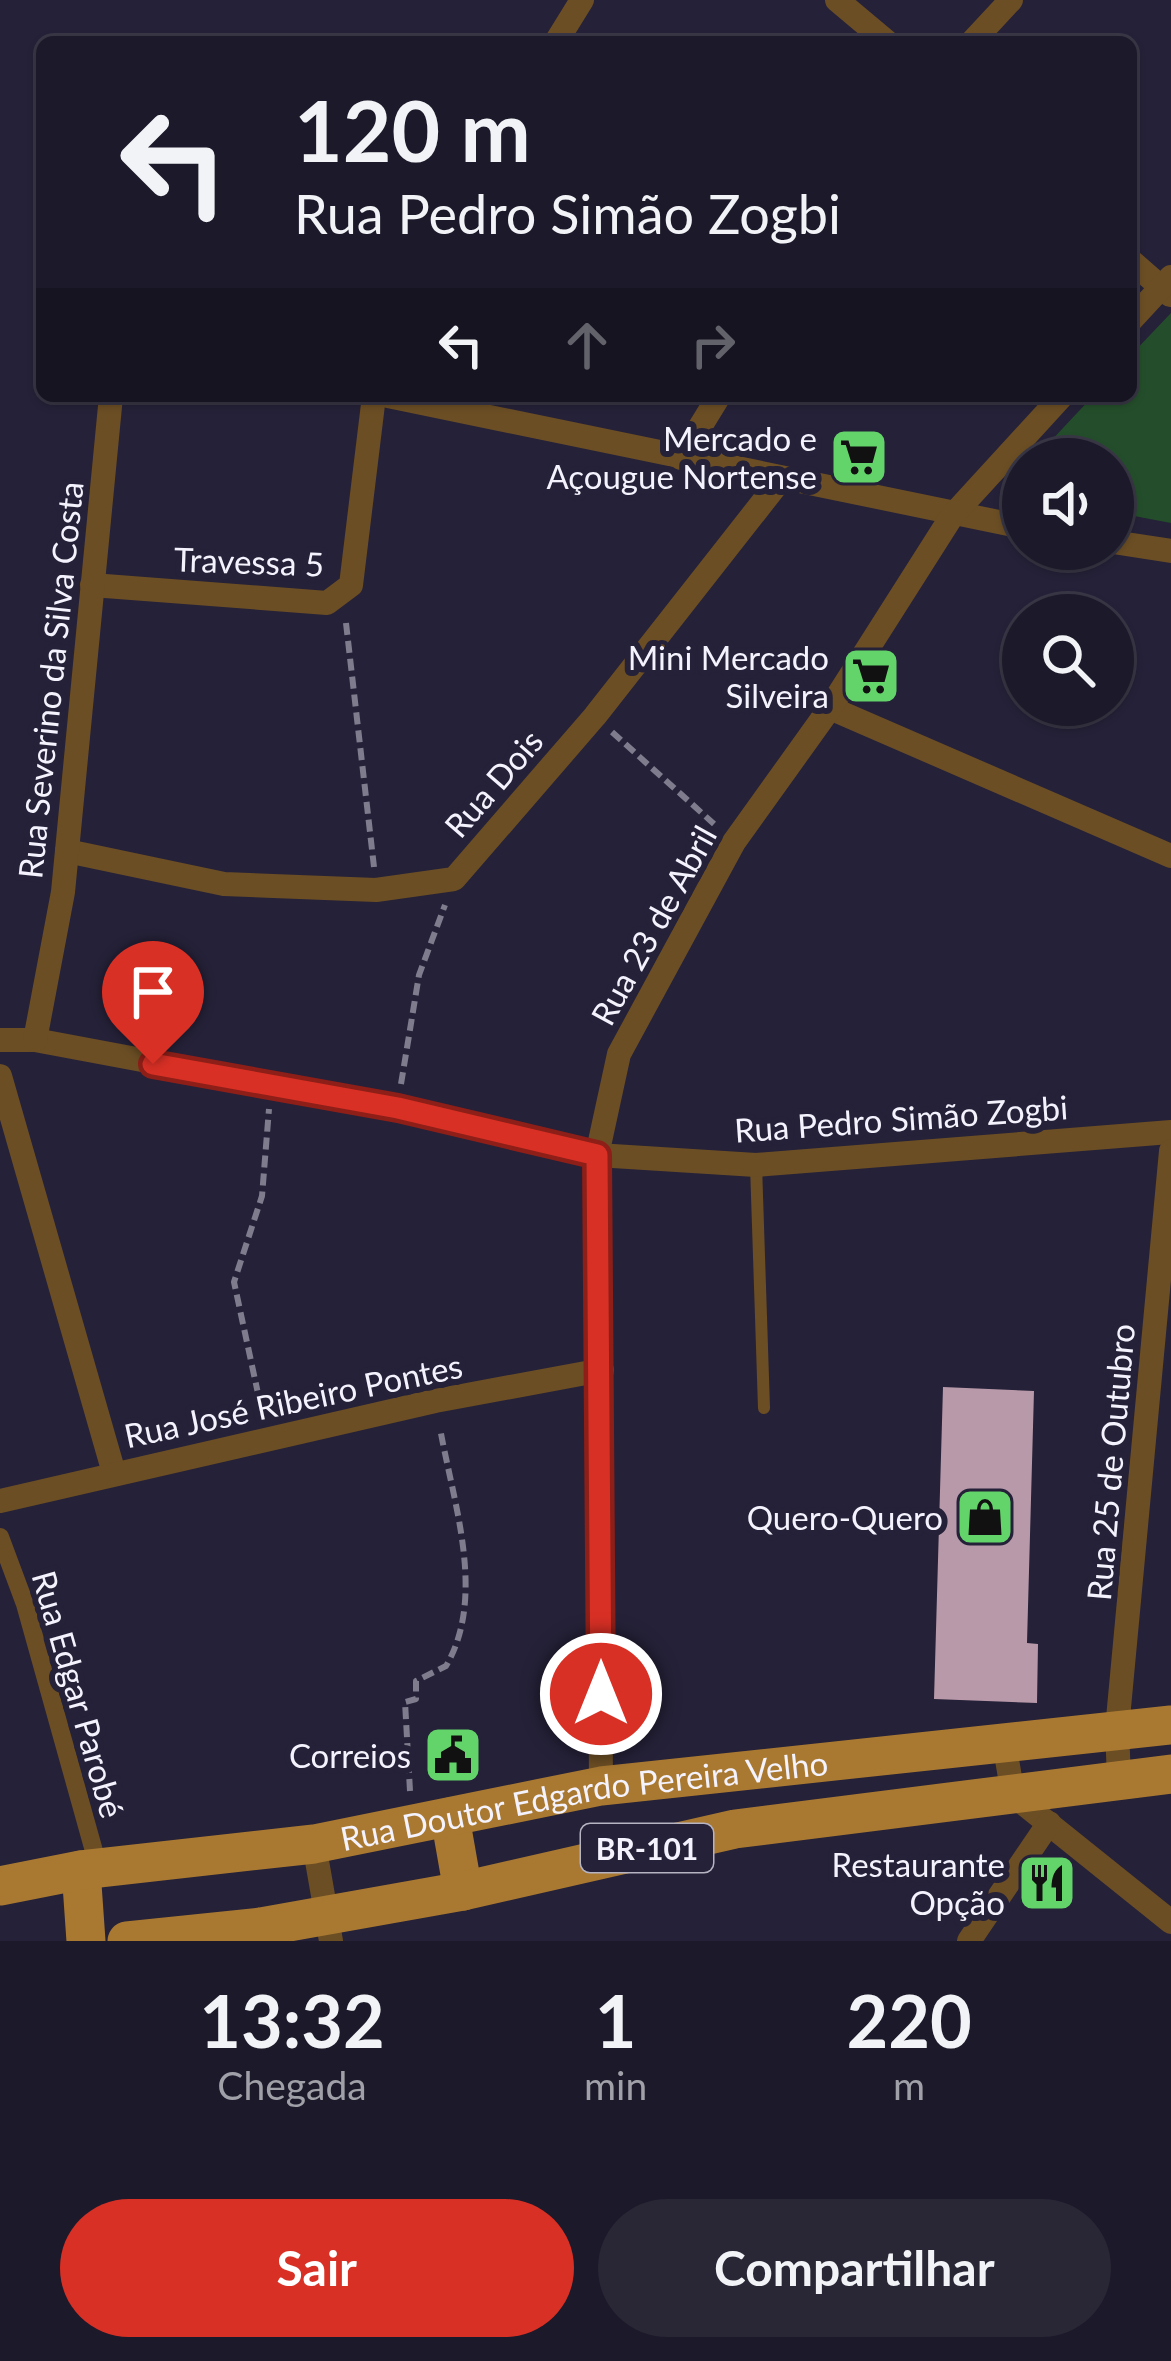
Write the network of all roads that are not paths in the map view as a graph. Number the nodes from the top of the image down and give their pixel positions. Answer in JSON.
{"nodes":[{"id":1,"x":582,"y":0,"type":"edge"},
{"id":2,"x":838,"y":0,"type":"edge"},
{"id":3,"x":1011,"y":0,"type":"edge"},
{"id":4,"x":560,"y":36,"type":"edge"},
{"id":5,"x":880,"y":36,"type":"edge"},
{"id":6,"x":978,"y":36,"type":"edge"},
{"id":7,"x":1137,"y":265,"type":"edge"},
{"id":8,"x":1168,"y":287,"type":"edge"},
{"id":9,"x":1137,"y":315,"type":"edge"},
{"id":10,"x":110,"y":402,"type":"edge"},
{"id":11,"x":373,"y":402,"type":"edge"},
{"id":12,"x":416,"y":402,"type":"edge"},
{"id":13,"x":715,"y":402,"type":"edge"},
{"id":14,"x":1056,"y":402,"type":"edge"},
{"id":15,"x":681,"y":458,"type":"junction"},
{"id":16,"x":781,"y":479,"type":"junction"},
{"id":17,"x":952,"y":516,"type":"junction"},
{"id":18,"x":1002,"y":524,"type":"edge"},
{"id":19,"x":1134,"y":545,"type":"edge"},
{"id":20,"x":1171,"y":551,"type":"edge"},
{"id":21,"x":92,"y":585,"type":"junction"},
{"id":22,"x":830,"y":708,"type":"junction"},
{"id":23,"x":67,"y":851,"type":"junction"},
{"id":24,"x":1171,"y":856,"type":"edge"},
{"id":25,"x":0,"y":1040,"type":"edge"},
{"id":26,"x":35,"y":1040,"type":"junction"},
{"id":27,"x":0,"y":1076,"type":"edge"},
{"id":28,"x":1171,"y":1132,"type":"edge"},
{"id":29,"x":1171,"y":1151,"type":"edge"},
{"id":30,"x":597,"y":1155,"type":"junction"},
{"id":31,"x":756,"y":1165,"type":"junction"},
{"id":32,"x":602,"y":1370,"type":"junction"},
{"id":33,"x":764,"y":1408,"type":"dead end"},
{"id":34,"x":114,"y":1473,"type":"junction"},
{"id":35,"x":0,"y":1501,"type":"edge"},
{"id":36,"x":0,"y":1538,"type":"edge"},
{"id":37,"x":1171,"y":1725,"type":"edge"},
{"id":38,"x":1117,"y":1729,"type":"junction"},
{"id":39,"x":1004,"y":1742,"type":"junction"},
{"id":40,"x":913,"y":1754,"type":"junction"},
{"id":41,"x":731,"y":1774,"type":"junction"},
{"id":42,"x":1171,"y":1774,"type":"edge"},
{"id":43,"x":1119,"y":1779,"type":"junction"},
{"id":44,"x":617,"y":1786,"type":"junction"},
{"id":45,"x":1013,"y":1795,"type":"junction"},
{"id":46,"x":918,"y":1806,"type":"junction"},
{"id":47,"x":431,"y":1820,"type":"junction"},
{"id":48,"x":1049,"y":1823,"type":"junction"},
{"id":49,"x":735,"y":1829,"type":"junction"},
{"id":50,"x":314,"y":1844,"type":"junction"},
{"id":51,"x":631,"y":1851,"type":"junction"},
{"id":52,"x":90,"y":1869,"type":"junction"},
{"id":53,"x":0,"y":1886,"type":"edge"},
{"id":54,"x":463,"y":1891,"type":"junction"},
{"id":55,"x":1171,"y":1922,"type":"edge"},
{"id":56,"x":328,"y":1928,"type":"edge"},
{"id":57,"x":262,"y":1934,"type":"edge"},
{"id":58,"x":86,"y":1941,"type":"edge"},
{"id":59,"x":128,"y":1941,"type":"edge"},
{"id":60,"x":969,"y":1941,"type":"edge"}],
"edges":[{"from":1,"to":4,"type":"street"},
{"from":2,"to":5,"type":"street"},
{"from":3,"to":6,"type":"street"},
{"from":7,"to":8,"type":"street"},
{"from":8,"to":9,"type":"street"},
{"from":10,"to":21,"type":"street","name":"Rua Severino da Silva Costa"},
{"from":11,"to":21,"type":"street","name":"Travessa 5"},
{"from":12,"to":15,"type":"street"},
{"from":13,"to":15,"type":"street"},
{"from":14,"to":17,"type":"street","name":"Rua 23 de Abril"},
{"from":15,"to":16,"type":"street"},
{"from":16,"to":17,"type":"street"},
{"from":16,"to":23,"type":"street","name":"Rua Dois"},
{"from":17,"to":18,"type":"street"},
{"from":17,"to":22,"type":"street","name":"Rua 23 de Abril"},
{"from":19,"to":20,"type":"street"},
{"from":21,"to":23,"type":"street","name":"Rua Severino da Silva Costa"},
{"from":22,"to":24,"type":"street"},
{"from":22,"to":30,"type":"street","name":"Rua 23 de Abril"},
{"from":23,"to":26,"type":"street","name":"Rua Severino da Silva Costa"},
{"from":25,"to":26,"type":"street","name":"Rua Pedro Simão Zogbi"},
{"from":26,"to":30,"type":"street","name":"Rua Pedro Simão Zogbi"},
{"from":27,"to":34,"type":"street"},
{"from":28,"to":31,"type":"street","name":"Rua Pedro Simão Zogbi"},
{"from":29,"to":38,"type":"street","name":"Rua 25 de Outubro"},
{"from":30,"to":31,"type":"street","name":"Rua Pedro Simão Zogbi"},
{"from":30,"to":32,"type":"street","name":"Rua 23 de Abril"},
{"from":31,"to":33,"type":"lane"},
{"from":32,"to":34,"type":"street","name":"Rua José Ribeiro Pontes"},
{"from":32,"to":44,"type":"street","name":"Rua 23 de Abril"},
{"from":34,"to":35,"type":"street","name":"Rua José Ribeiro Pontes"},
{"from":36,"to":52,"type":"street","name":"Rua Edgar Parobé"},
{"from":37,"to":38,"type":"main road","name":"Rua Doutor Edgardo Pereira Velho","number":"BR-101"},
{"from":38,"to":39,"type":"main road","name":"Rua Doutor Edgardo Pereira Velho","number":"BR-101"},
{"from":38,"to":43,"type":"street","name":"Rua 25 de Outubro"},
{"from":39,"to":40,"type":"main road","name":"Rua Doutor Edgardo Pereira Velho","number":"BR-101"},
{"from":39,"to":45,"type":"street"},
{"from":40,"to":41,"type":"main road","name":"Rua Doutor Edgardo Pereira Velho","number":"BR-101"},
{"from":40,"to":46,"type":"main road"},
{"from":41,"to":44,"type":"main road","name":"Rua Doutor Edgardo Pereira Velho","number":"BR-101"},
{"from":41,"to":49,"type":"main road"},
{"from":42,"to":43,"type":"main road","name":"Rua Doutor Edgardo Pereira Velho","number":"BR-101"},
{"from":43,"to":45,"type":"main road","name":"Rua Doutor Edgardo Pereira Velho","number":"BR-101"},
{"from":44,"to":47,"type":"main road","name":"Rua Doutor Edgardo Pereira Velho","number":"BR-101"},
{"from":44,"to":51,"type":"main road"},
{"from":45,"to":46,"type":"main road","name":"Rua Doutor Edgardo Pereira Velho","number":"BR-101"},
{"from":45,"to":48,"type":"street"},
{"from":46,"to":49,"type":"main road","name":"Rua Doutor Edgardo Pereira Velho","number":"BR-101"},
{"from":47,"to":50,"type":"main road","name":"Rua Doutor Edgardo Pereira Velho","number":"BR-101"},
{"from":47,"to":54,"type":"main road"},
{"from":48,"to":55,"type":"street"},
{"from":48,"to":60,"type":"street"},
{"from":49,"to":51,"type":"main road","name":"Rua Doutor Edgardo Pereira Velho","number":"BR-101"},
{"from":50,"to":52,"type":"main road","name":"Rua Doutor Edgardo Pereira Velho","number":"BR-101"},
{"from":50,"to":56,"type":"street"},
{"from":51,"to":54,"type":"main road","name":"Rua Doutor Edgardo Pereira Velho","number":"BR-101"},
{"from":52,"to":53,"type":"main road","name":"Rua Doutor Edgardo Pereira Velho","number":"BR-101"},
{"from":52,"to":58,"type":"main road"},
{"from":54,"to":56,"type":"main road","name":"Rua Doutor Edgardo Pereira Velho","number":"BR-101"},
{"from":56,"to":57,"type":"main road","name":"Rua Doutor Edgardo Pereira Velho","number":"BR-101"},
{"from":57,"to":59,"type":"main road","name":"Rua Doutor Edgardo Pereira Velho","number":"BR-101"}]}
